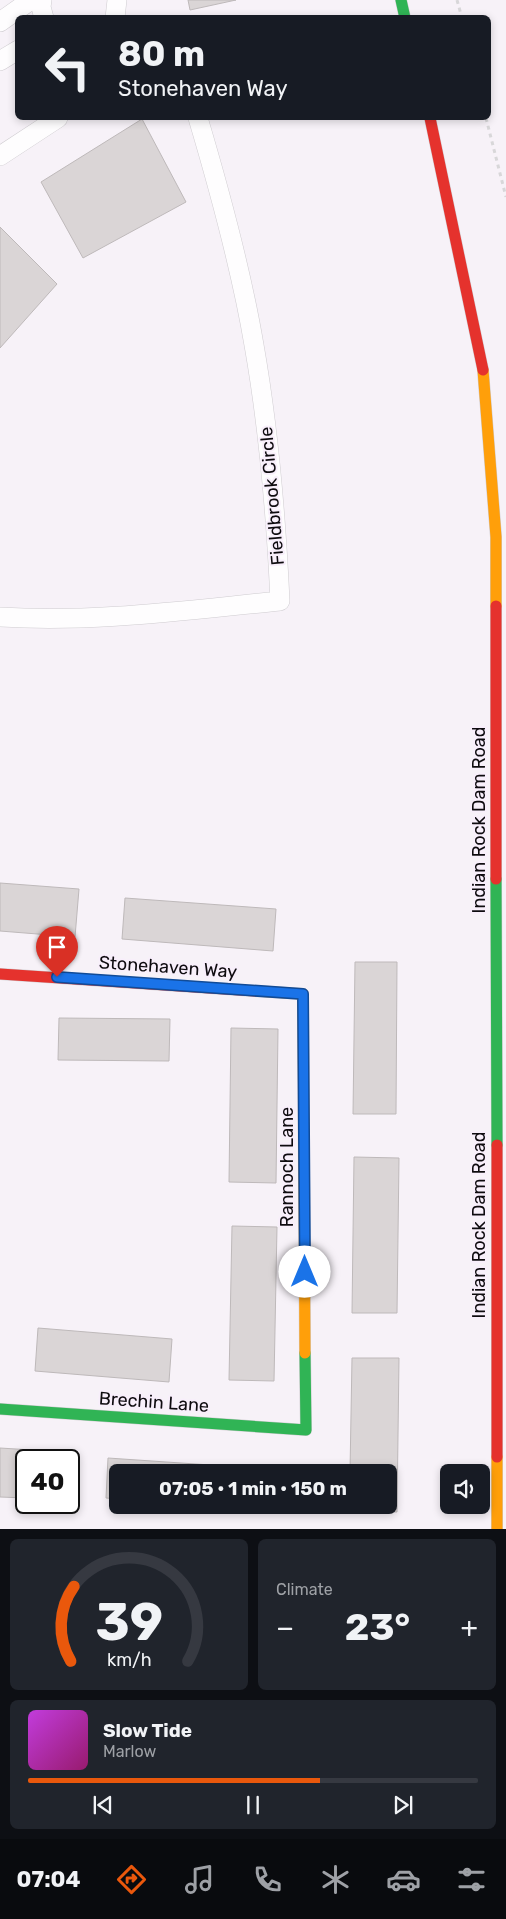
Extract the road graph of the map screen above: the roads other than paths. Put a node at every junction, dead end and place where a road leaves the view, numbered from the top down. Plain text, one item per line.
1 (31, 0) edge
2 (42, 0) edge
3 (117, 0) edge
4 (401, 0) edge
5 (43, 15) edge
6 (114, 15) edge
7 (404, 15) edge
8 (0, 22) edge
9 (15, 52) edge
10 (0, 61) edge
11 (55, 120) edge
12 (199, 120) edge
13 (430, 120) edge
14 (0, 156) edge
15 (0, 617) edge
16 (0, 974) edge
17 (303, 994) joint
18 (0, 1409) edge
19 (306, 1430) joint
20 (497, 1529) edge

1 - 8 street
2 - 5 street
3 - 6 street
4 - 7 street
9 - 10 street
11 - 14 street
12 - 15 street, Fieldbrook Circle
13 - 20 street, Indian Rock Dam Road
16 - 17 street, Stonehaven Way
17 - 19 street, Rannoch Lane
18 - 19 street, Brechin Lane

